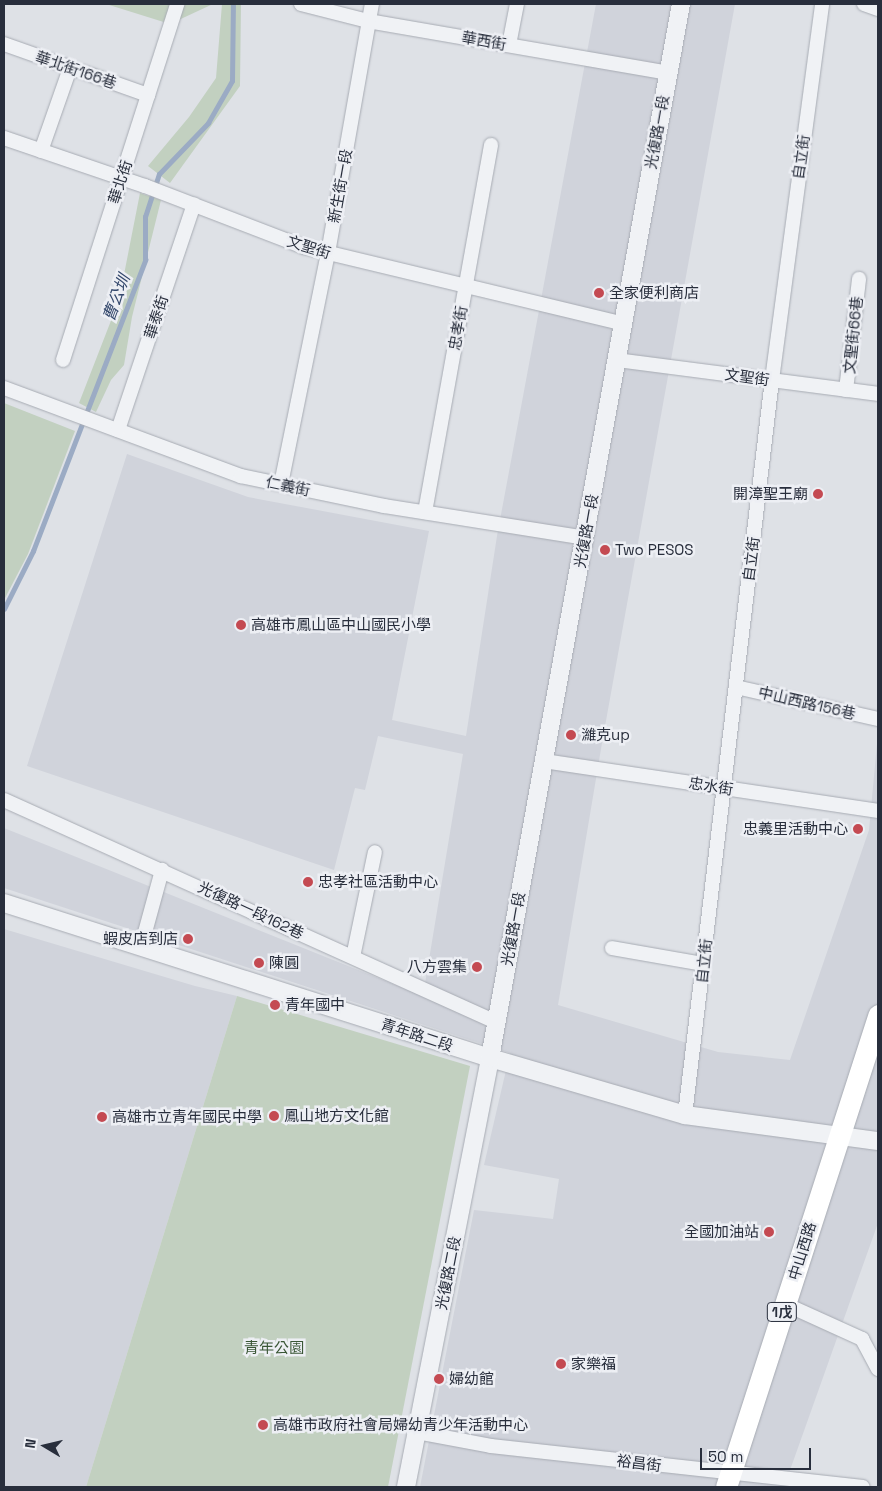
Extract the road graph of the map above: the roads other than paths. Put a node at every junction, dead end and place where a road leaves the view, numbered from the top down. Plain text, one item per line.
1 (177, 4) edge
2 (301, 4) edge
3 (372, 4) edge
4 (517, 4) edge
5 (681, 4) edge
6 (822, 4) edge
7 (864, 4) edge
8 (878, 9) edge
9 (368, 21) junction
10 (4, 44) edge
11 (509, 45) junction
12 (70, 68) junction
13 (668, 73) junction
14 (148, 95) junction
15 (4, 138) edge
16 (491, 145) dead end
17 (41, 151) junction
18 (120, 179) junction
19 (194, 204) junction
20 (328, 253) junction
21 (859, 279) dead end
22 (465, 287) junction
23 (624, 324) junction
24 (63, 360) dead end
25 (617, 360) junction
26 (772, 380) junction
27 (4, 388) edge
28 (846, 390) junction
29 (878, 394) edge
30 (118, 430) junction
31 (281, 484) junction
32 (425, 512) junction
33 (585, 538) junction
34 (736, 687) junction
35 (878, 720) edge
36 (544, 761) junction
37 (724, 788) junction
38 (4, 800) edge
39 (878, 809) edge
40 (375, 852) dead end
41 (162, 870) junction
42 (4, 903) edge
43 (141, 947) junction
44 (612, 948) dead end
45 (353, 957) junction
46 (703, 964) junction
47 (878, 1015) edge
48 (496, 1022) junction
49 (490, 1058) junction
50 (685, 1115) junction
51 (838, 1136) junction
52 (878, 1141) edge
53 (785, 1304) junction
54 (878, 1368) edge
55 (417, 1432) junction
56 (728, 1480) edge
57 (406, 1487) edge
58 (863, 1487) edge

1 - 14 street, 華北街
2 - 9 street, 華西街
3 - 9 street, 新生街一段
4 - 11 street
5 - 13 street, 光復路一段
6 - 26 street, 自立街
7 - 8 street
9 - 11 street, 華西街
9 - 20 street, 新生街一段
10 - 12 street, 華北街166巷
11 - 13 street, 華西街
12 - 14 street, 華北街166巷
12 - 17 street
13 - 23 street, 光復路一段
14 - 18 street, 華北街
15 - 17 street, 文聖街
16 - 22 street, 忠孝街
17 - 18 street, 文聖街
18 - 19 street, 文聖街
18 - 24 street, 華北街
19 - 20 street, 文聖街
19 - 30 street, 華泰街
20 - 22 street, 文聖街
20 - 31 street, 新生街一段
21 - 28 street, 文聖街66巷
22 - 23 street, 文聖街
22 - 32 street, 忠孝街
23 - 25 street, 光復路一段
25 - 26 street, 文聖街
25 - 33 street, 光復路一段
26 - 28 street, 文聖街
26 - 34 street, 自立街
27 - 30 street, 仁義街
28 - 29 street, 文聖街
30 - 31 street, 仁義街
31 - 32 street, 仁義街
32 - 33 street, 仁義街
33 - 36 street, 光復路一段
34 - 35 street, 中山西路156巷
34 - 37 street, 自立街
36 - 37 street, 忠水街
36 - 48 street, 光復路一段
37 - 39 street, 忠水街
37 - 46 street, 自立街
38 - 41 street, 光復路一段162巷
40 - 45 street
41 - 43 street
41 - 45 street, 光復路一段162巷
42 - 43 street, 青年路二段
43 - 49 street, 青年路二段
44 - 46 street
45 - 48 street, 光復路一段162巷
46 - 50 street, 自立街
47 - 51 main road, 中山西路 / 1戊
48 - 49 street, 光復路一段
49 - 50 street, 青年路二段
49 - 55 street, 光復路二段
50 - 51 street, 青年路二段
51 - 52 street, 青年路二段
51 - 53 main road, 中山西路 / 1戊
53 - 54 street
53 - 56 main road, 中山西路 / 1戊
55 - 56 street, 裕昌街
55 - 57 street, 光復路二段
56 - 58 street, 裕昌街

